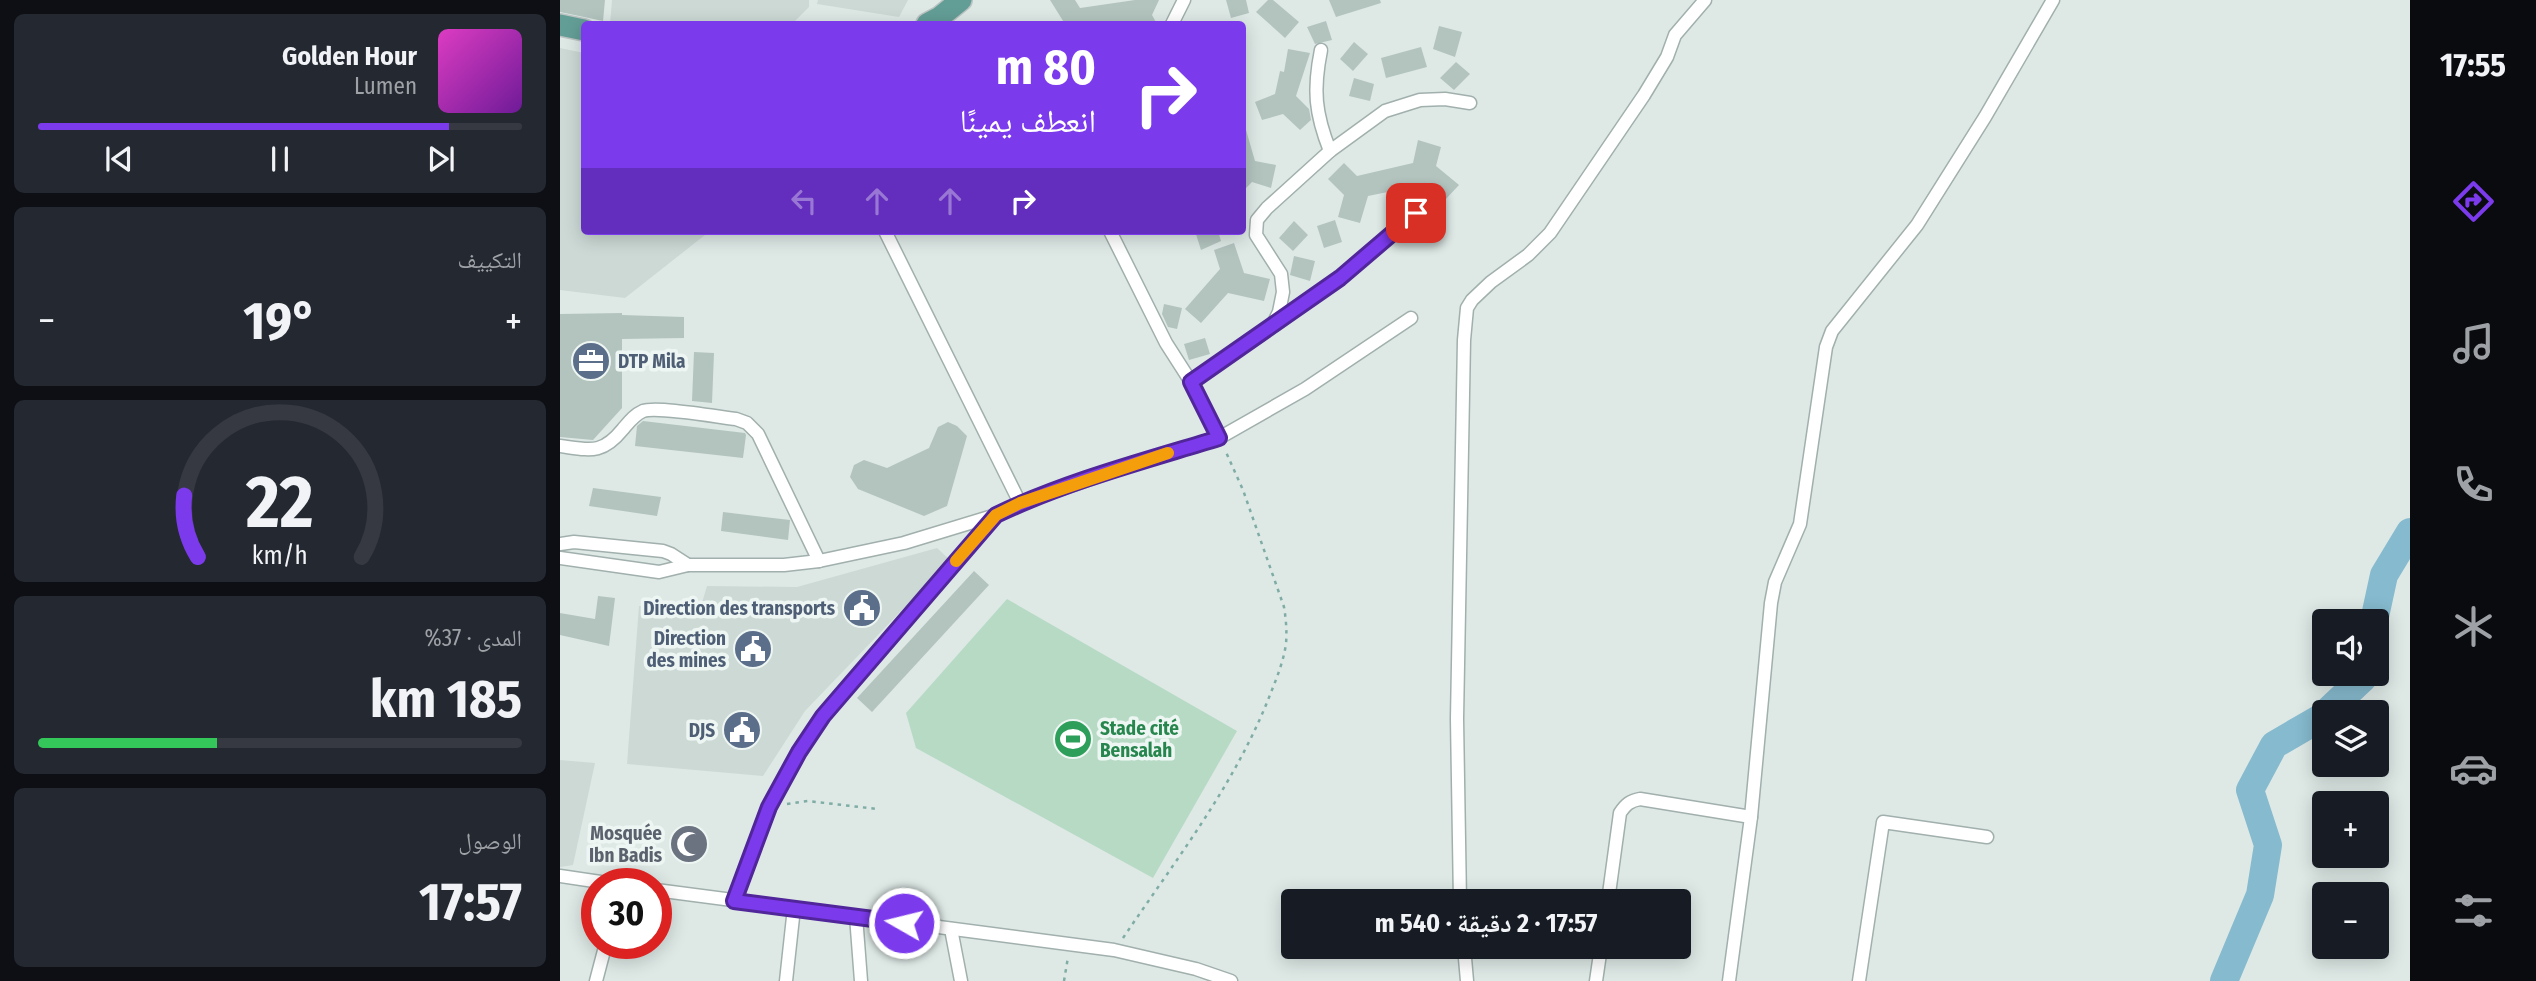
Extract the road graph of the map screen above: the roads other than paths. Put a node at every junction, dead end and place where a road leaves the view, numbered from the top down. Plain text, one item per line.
1 (961, 0) edge
2 (1184, 0) edge
3 (1705, 0) edge
4 (2053, 0) edge
5 (938, 21) edge
6 (1174, 21) edge
7 (560, 25) edge
8 (581, 29) edge
9 (1321, 50) dead end
10 (1470, 103) dead end
11 (1330, 151) junction
12 (1416, 213) dead end
13 (887, 235) edge
14 (1112, 235) edge
15 (1411, 318) dead end
16 (1271, 328) junction
17 (1191, 382) junction
18 (1219, 438) junction
19 (560, 446) edge
20 (1020, 503) junction
21 (996, 515) junction
22 (560, 544) edge
23 (560, 558) edge
24 (819, 561) junction
25 (688, 565) junction
26 (1751, 817) junction
27 (1987, 837) dead end
28 (560, 876) edge
29 (581, 879) edge
30 (1460, 889) edge
31 (1610, 889) edge
32 (672, 892) edge
33 (734, 901) junction
34 (794, 908) junction
35 (856, 916) junction
36 (951, 929) junction
37 (602, 959) edge
38 (1465, 959) edge
39 (1599, 959) edge
40 (1186, 967) junction
41 (1224, 980) edge
42 (596, 981) edge
43 (786, 981) edge
44 (861, 981) edge
45 (961, 981) edge
46 (1181, 981) edge
47 (1467, 981) edge
48 (1596, 981) edge
49 (1729, 981) edge
50 (1858, 981) edge

1 - 5 main road
2 - 6 street
3 - 30 street
4 - 26 street
7 - 8 main road
9 - 11 street
10 - 11 street
11 - 16 street
12 - 16 street
13 - 20 street
14 - 17 street
15 - 18 street
16 - 17 street
17 - 18 street
18 - 20 street
19 - 24 street
20 - 21 street
21 - 24 street
21 - 33 street
22 - 25 street
23 - 25 street
24 - 25 street
26 - 31 street
26 - 49 street
27 - 50 street
28 - 29 street
32 - 33 street
33 - 34 street
34 - 35 street
34 - 43 street
35 - 36 street
35 - 44 street
36 - 40 street
36 - 45 street
37 - 42 street
38 - 47 street
39 - 48 street
40 - 41 street
40 - 46 street

